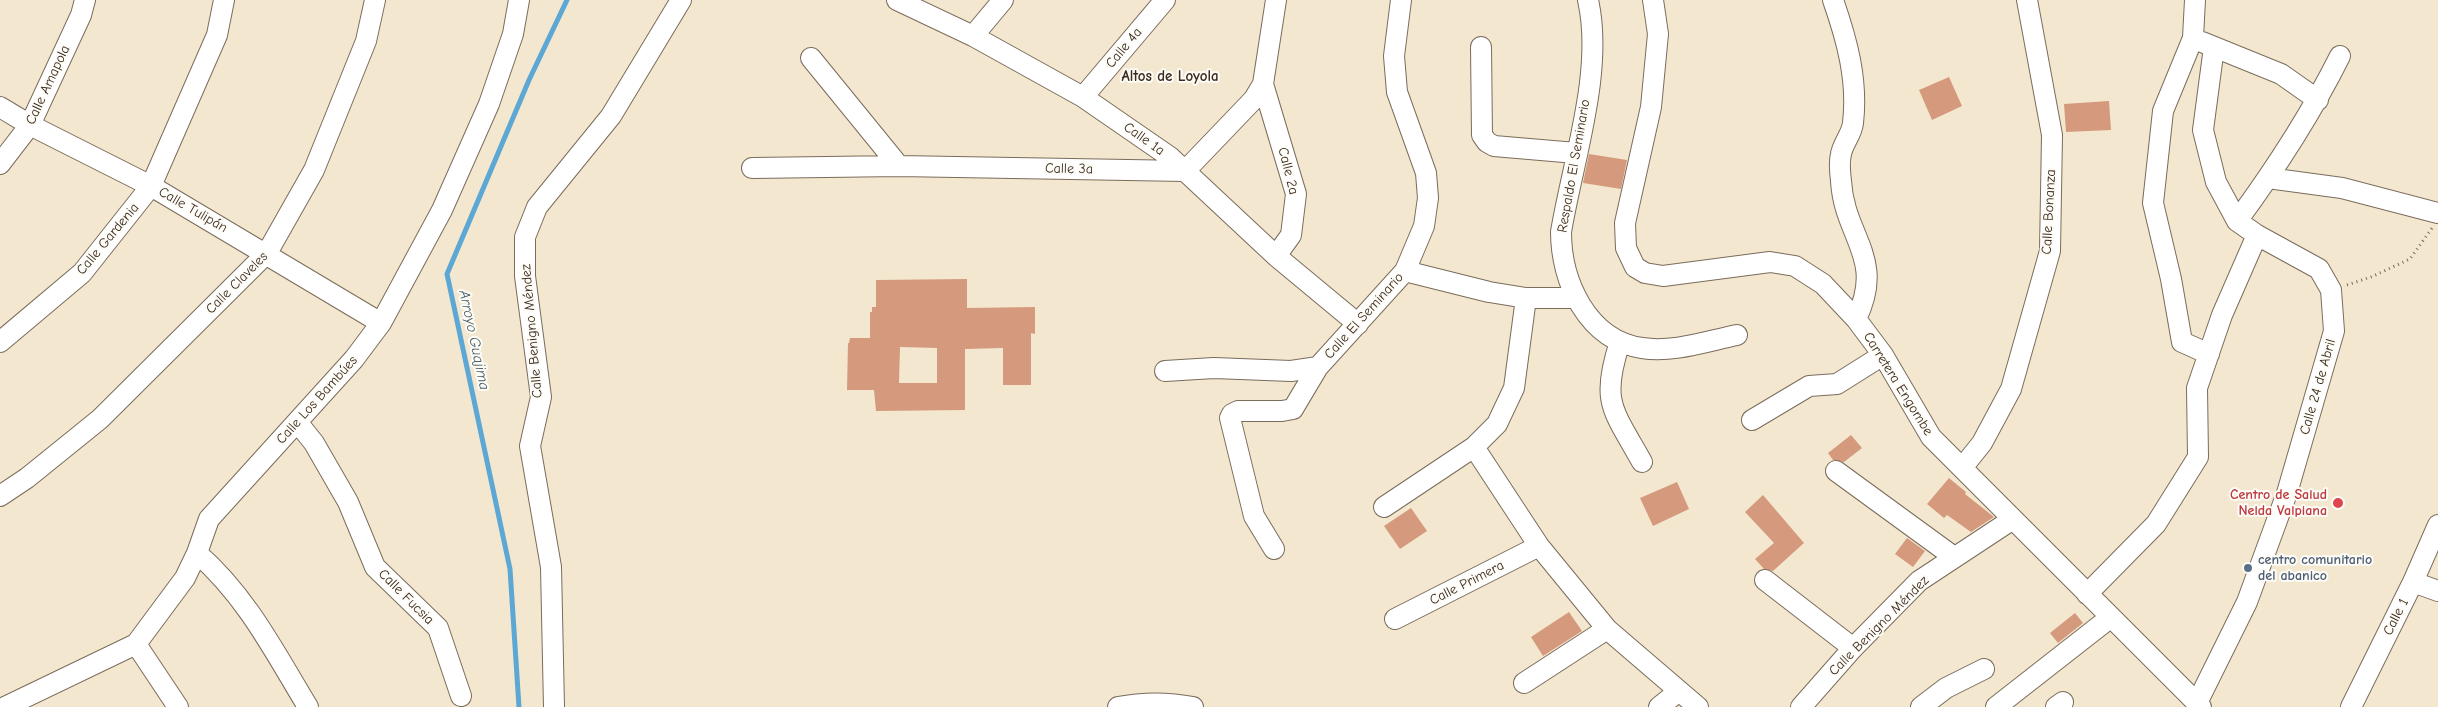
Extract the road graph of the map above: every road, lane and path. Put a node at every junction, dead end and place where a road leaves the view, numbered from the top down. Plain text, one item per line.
1 (85, 0) edge
2 (224, 0) edge
3 (376, 0) edge
4 (519, 0) edge
5 (681, 0) edge
6 (897, 0) edge
7 (1003, 0) edge
8 (1165, 0) edge
9 (1276, 0) edge
10 (1401, 0) edge
11 (1588, 0) edge
12 (1653, 0) edge
13 (1833, 0) edge
14 (2027, 0) edge
15 (2195, 0) edge
16 (973, 36) junction
17 (2193, 38) junction
18 (1480, 47) dead end
19 (2214, 47) junction
20 (2340, 56) dead end
21 (810, 58) dead end
22 (1262, 84) junction
23 (1083, 97) junction
24 (2318, 100) junction
25 (0, 107) edge
26 (30, 125) junction
27 (1576, 153) junction
28 (0, 164) edge
29 (900, 166) junction
30 (752, 168) dead end
31 (1185, 171) junction
32 (2268, 178) junction
33 (151, 186) junction
34 (2436, 218) edge
35 (2238, 221) junction
36 (2257, 235) junction
37 (268, 253) junction
38 (1276, 256) junction
39 (1405, 271) junction
40 (2331, 290) junction
41 (1526, 298) junction
42 (1575, 298) junction
43 (1856, 319) junction
44 (382, 323) junction
45 (1358, 324) junction
46 (1737, 335) dead end
47 (0, 342) edge
48 (1620, 342) junction
49 (2209, 354) junction
50 (1883, 355) junction
51 (1318, 367) junction
52 (1166, 370) dead end
53 (1752, 420) dead end
54 (298, 423) junction
55 (1474, 447) junction
56 (1642, 462) dead end
57 (1962, 468) junction
58 (1836, 471) dead end
59 (0, 496) edge
60 (1384, 507) dead end
61 (2013, 519) junction
62 (2438, 526) edge
63 (1539, 546) junction
64 (1274, 549) dead end
65 (197, 554) junction
66 (1954, 558) junction
67 (1765, 580) dead end
68 (2413, 582) junction
69 (2438, 591) edge
70 (2087, 594) junction
71 (2111, 617) junction
72 (1395, 619) dead end
73 (1607, 630) junction
74 (136, 644) junction
75 (1853, 648) junction
76 (1984, 669) dead end
77 (1524, 683) dead end
78 (1679, 691) junction
79 (461, 696) dead end
80 (38, 701) edge
81 (1931, 704) edge
82 (2199, 705) edge
83 (2354, 706) edge
84 (5, 707) edge
85 (178, 707) edge
86 (308, 707) edge
87 (554, 707) edge
88 (1118, 707) edge
89 (1193, 707) edge
90 (1659, 707) edge
91 (1698, 707) edge
92 (1801, 707) edge
93 (1996, 707) edge

1 - 26 street, Calle Amapola
2 - 33 street, Calle Gardenia
3 - 37 street, Calle Claveles
4 - 44 street, Calle Los Bambúes
5 - 87 street, Calle Benigno Méndez
6 - 16 street, Calle 1a
7 - 16 street
8 - 23 street, Calle 4a
9 - 22 street
10 - 39 street, Calle El Seminario
11 - 27 street, Respaldo El Seminario
12 - 43 street, Carretera Engombe
13 - 43 street
14 - 57 street, Calle Bonanza
15 - 17 street
16 - 23 street, Calle 1a
17 - 19 street
17 - 49 street
18 - 27 street
19 - 24 street
19 - 35 street, Calle 24 de Abril
20 - 24 street
21 - 29 street
22 - 31 street
22 - 38 street, Calle 2a
23 - 31 street, Calle 1a
24 - 32 street
25 - 26 street, Calle Tulipán
26 - 28 street, Calle Amapola
26 - 33 street, Calle Tulipán
27 - 42 street, Respaldo El Seminario
29 - 30 street, Calle 3a
29 - 31 street, Calle 3a
31 - 38 street, Calle 1a
32 - 34 street
32 - 35 street
33 - 37 street, Calle Tulipán
33 - 47 street, Calle Gardenia
34 - 40 path
35 - 36 street, Calle 24 de Abril
36 - 40 street, Calle 24 de Abril
36 - 49 street
37 - 44 street, Calle Tulipán
37 - 59 street, Calle Claveles
38 - 45 street, Calle 1a
39 - 41 street
39 - 45 street, Calle El Seminario
40 - 82 street, Calle 24 de Abril
41 - 42 street
41 - 55 street
42 - 48 street, Respaldo El Seminario
43 - 50 street, Carretera Engombe
44 - 54 street, Calle Los Bambúes
45 - 51 street, Calle El Seminario
46 - 48 street, Respaldo El Seminario
48 - 56 street
49 - 70 street
50 - 53 street
50 - 57 street, Carretera Engombe
51 - 52 street, Calle El Seminario
51 - 64 street
54 - 65 street, Calle Los Bambúes
54 - 79 street, Calle Fucsia
55 - 60 street
55 - 63 street
57 - 61 street, Carretera Engombe
58 - 66 street
61 - 66 street, Calle Benigno Méndez
61 - 70 street, Carretera Engombe
62 - 68 street, Calle 1
63 - 72 street, Calle Primera
63 - 73 street
65 - 74 street, Calle Los Bambúes
65 - 86 street
66 - 75 street, Calle Benigno Méndez
67 - 75 street
68 - 69 street
68 - 83 street, Calle 1
70 - 71 street, Carretera Engombe
71 - 82 street, Carretera Engombe
71 - 93 street
73 - 77 street
73 - 78 street
74 - 80 street, Calle Los Bambúes
74 - 85 street
75 - 92 street, Calle Benigno Méndez
76 - 81 street
78 - 90 street
78 - 91 street
80 - 84 street, Calle Los Bambúes
88 - 89 street

